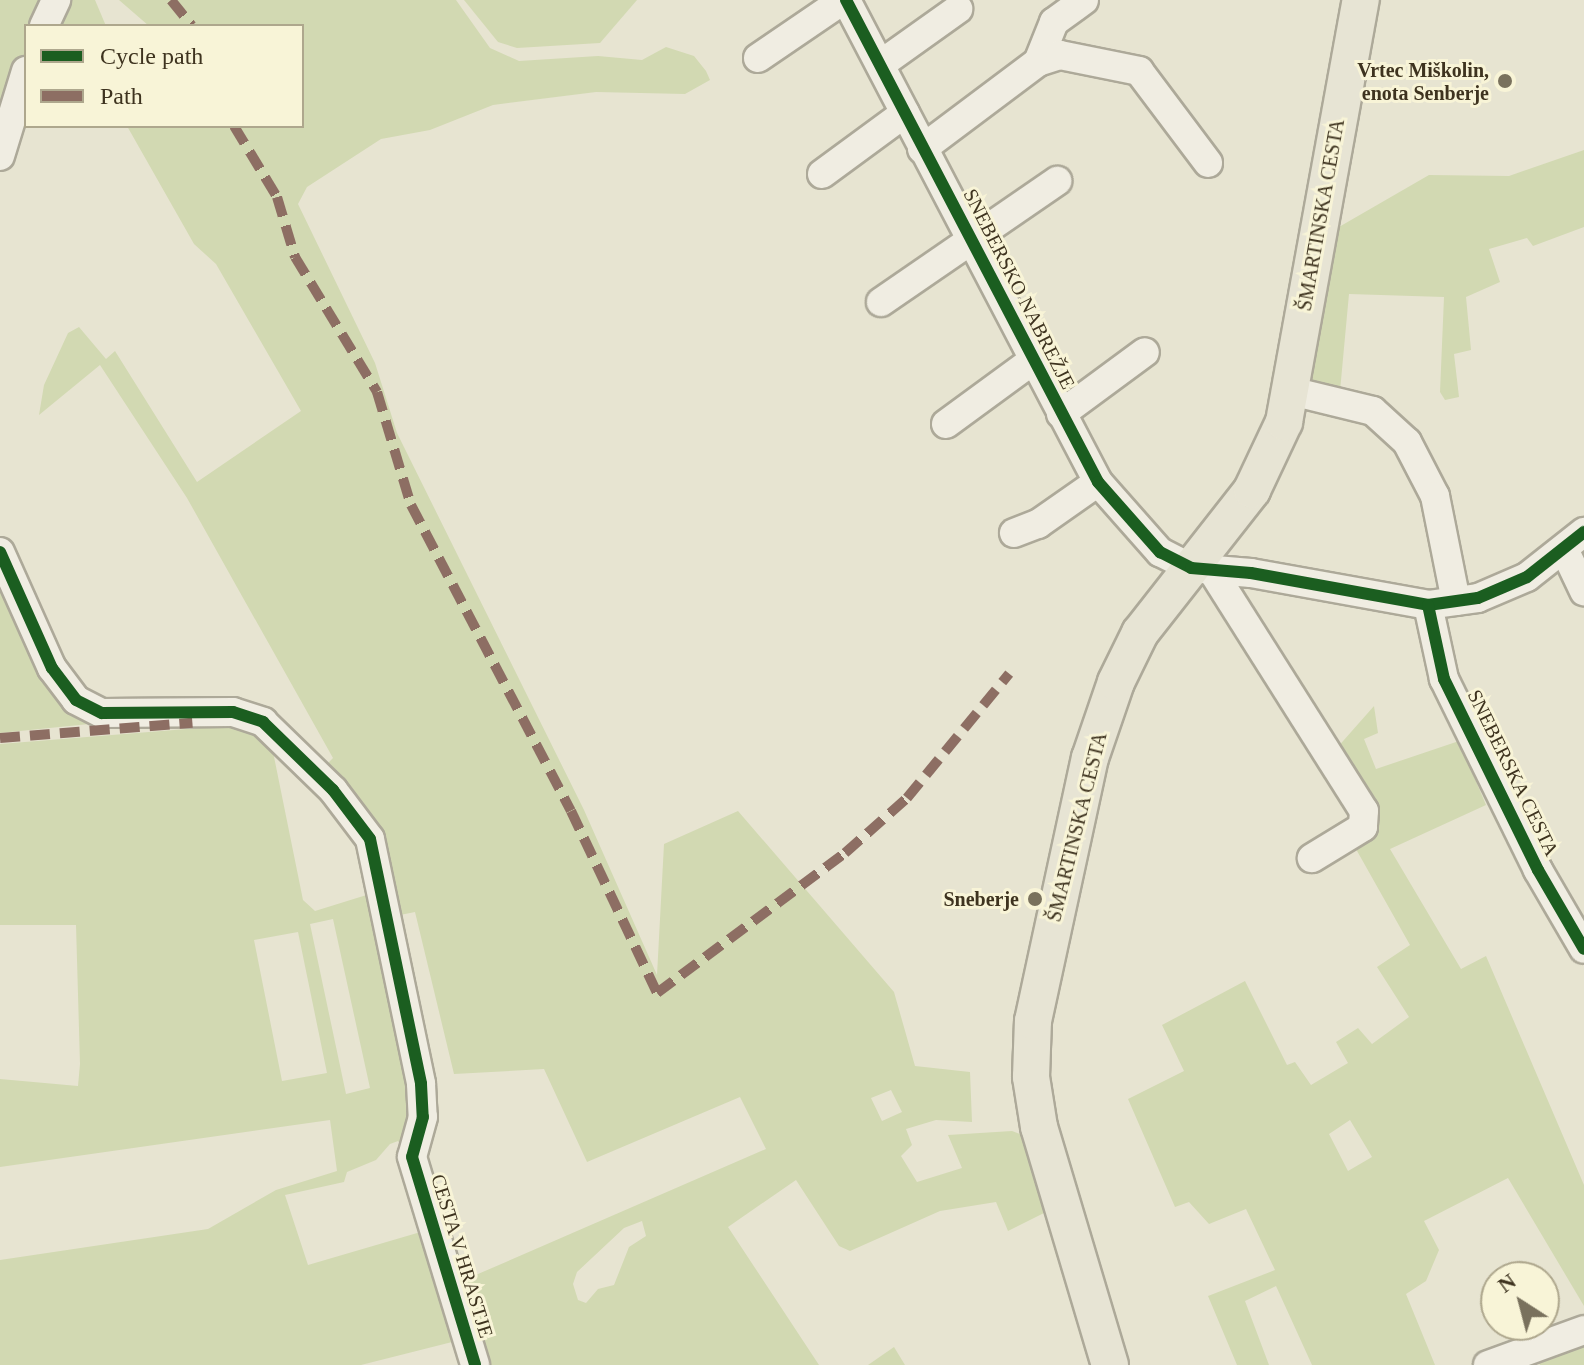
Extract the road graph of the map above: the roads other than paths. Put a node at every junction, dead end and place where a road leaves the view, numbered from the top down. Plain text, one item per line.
1 (56, 0) edge
2 (845, 0) edge
3 (1084, 0) edge
4 (1361, 0) edge
5 (958, 9) dead end
6 (45, 24) edge
7 (758, 58) dead end
8 (1038, 62) junction
9 (881, 64) junction
10 (24, 78) edge
11 (905, 113) junction
12 (922, 149) junction
13 (0, 156) edge
14 (1208, 163) dead end
15 (822, 174) dead end
16 (1057, 181) dead end
17 (972, 239) junction
18 (881, 302) dead end
19 (1145, 352) dead end
20 (1032, 361) junction
21 (1291, 391) junction
22 (1061, 414) junction
23 (946, 424) dead end
24 (1098, 482) junction
25 (1014, 533) dead end
26 (1574, 541) edge
27 (0, 552) edge
28 (1201, 569) junction
29 (1584, 591) edge
30 (1442, 603) junction
31 (1312, 858) dead end
32 (1584, 949) edge
33 (1584, 1330) edge
34 (475, 1365) edge
35 (1110, 1365) edge
36 (1488, 1365) edge

1 - 6 street
2 - 7 street, SNEBERSKO NABREŽJE
2 - 9 street, SNEBERSKO NABREŽJE
3 - 8 street
4 - 21 main road, ŠMARTINSKA CESTA
5 - 9 street
8 - 12 street
8 - 14 street
9 - 11 street, SNEBERSKO NABREŽJE
10 - 13 street
11 - 12 street, SNEBERSKO NABREŽJE
11 - 15 street
12 - 17 street, SNEBERSKO NABREŽJE
16 - 17 street
17 - 18 street
17 - 20 street, SNEBERSKO NABREŽJE
19 - 22 street
20 - 22 street, SNEBERSKO NABREŽJE
20 - 23 street
21 - 28 main road, ŠMARTINSKA CESTA
21 - 30 street, SNEBERSKA CESTA
22 - 24 street, SNEBERSKO NABREŽJE
24 - 25 street
24 - 28 street, SNEBERSKO NABREŽJE
26 - 29 street
26 - 30 street
27 - 34 street, CESTA V HRASTJE
28 - 30 street
28 - 31 street
28 - 35 main road, ŠMARTINSKA CESTA
30 - 32 street, SNEBERSKA CESTA
33 - 36 street

